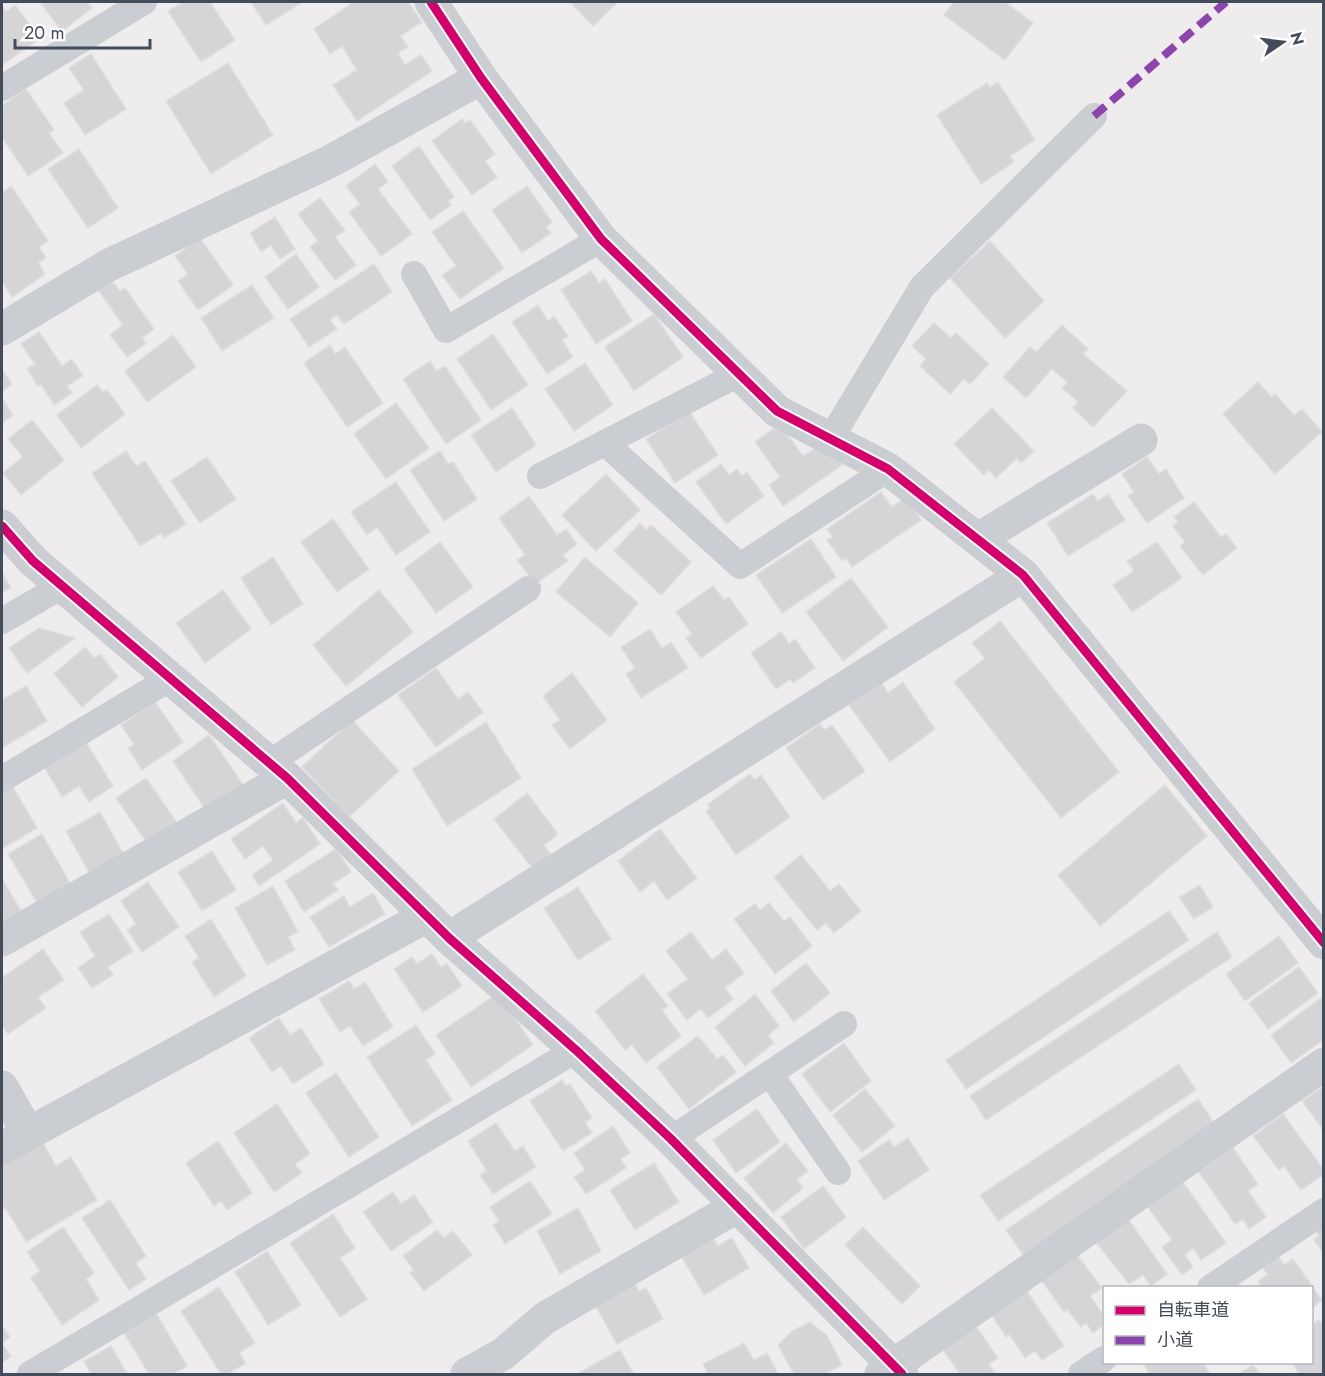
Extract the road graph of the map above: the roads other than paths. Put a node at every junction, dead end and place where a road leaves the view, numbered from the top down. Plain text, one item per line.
1 (144, 2) edge
2 (431, 2) edge
3 (481, 78) junction
4 (2, 88) edge
5 (1094, 116) dead end
6 (602, 239) junction
7 (414, 274) dead end
8 (2, 329) edge
9 (740, 374) junction
10 (831, 438) junction
11 (1141, 440) dead end
12 (605, 443) junction
13 (888, 469) junction
14 (540, 476) dead end
15 (2, 525) edge
16 (978, 539) junction
17 (1023, 575) junction
18 (63, 586) junction
19 (528, 589) dead end
20 (2, 621) edge
21 (171, 678) junction
22 (278, 771) junction
23 (2, 779) edge
24 (438, 927) junction
25 (2, 940) edge
26 (1323, 943) edge
27 (844, 1024) dead end
28 (576, 1050) junction
29 (1323, 1064) edge
30 (770, 1074) junction
31 (2, 1087) edge
32 (671, 1139) junction
33 (15, 1140) edge
34 (838, 1172) dead end
35 (738, 1206) junction
36 (1323, 1211) edge
37 (1211, 1286) edge
38 (1103, 1360) edge
39 (892, 1372) edge
40 (30, 1374) edge
41 (467, 1374) edge
42 (1082, 1374) edge

1 - 4 lane
2 - 3 street
3 - 6 street
3 - 8 street
5 - 10 lane
6 - 7 lane
6 - 9 street
9 - 10 street
9 - 12 lane
10 - 13 street
11 - 16 street
12 - 13 lane
12 - 14 lane
13 - 16 street
15 - 18 street
16 - 17 street
17 - 24 street
17 - 26 street
18 - 20 lane
18 - 21 street
19 - 22 lane
21 - 22 street
21 - 23 lane
22 - 24 street
22 - 25 street
24 - 28 street
24 - 33 street
27 - 30 lane
28 - 32 street
28 - 40 lane
29 - 39 street
30 - 32 lane
30 - 34 lane
31 - 33 street
32 - 35 street
35 - 39 street
35 - 41 street
36 - 37 lane
38 - 42 lane

